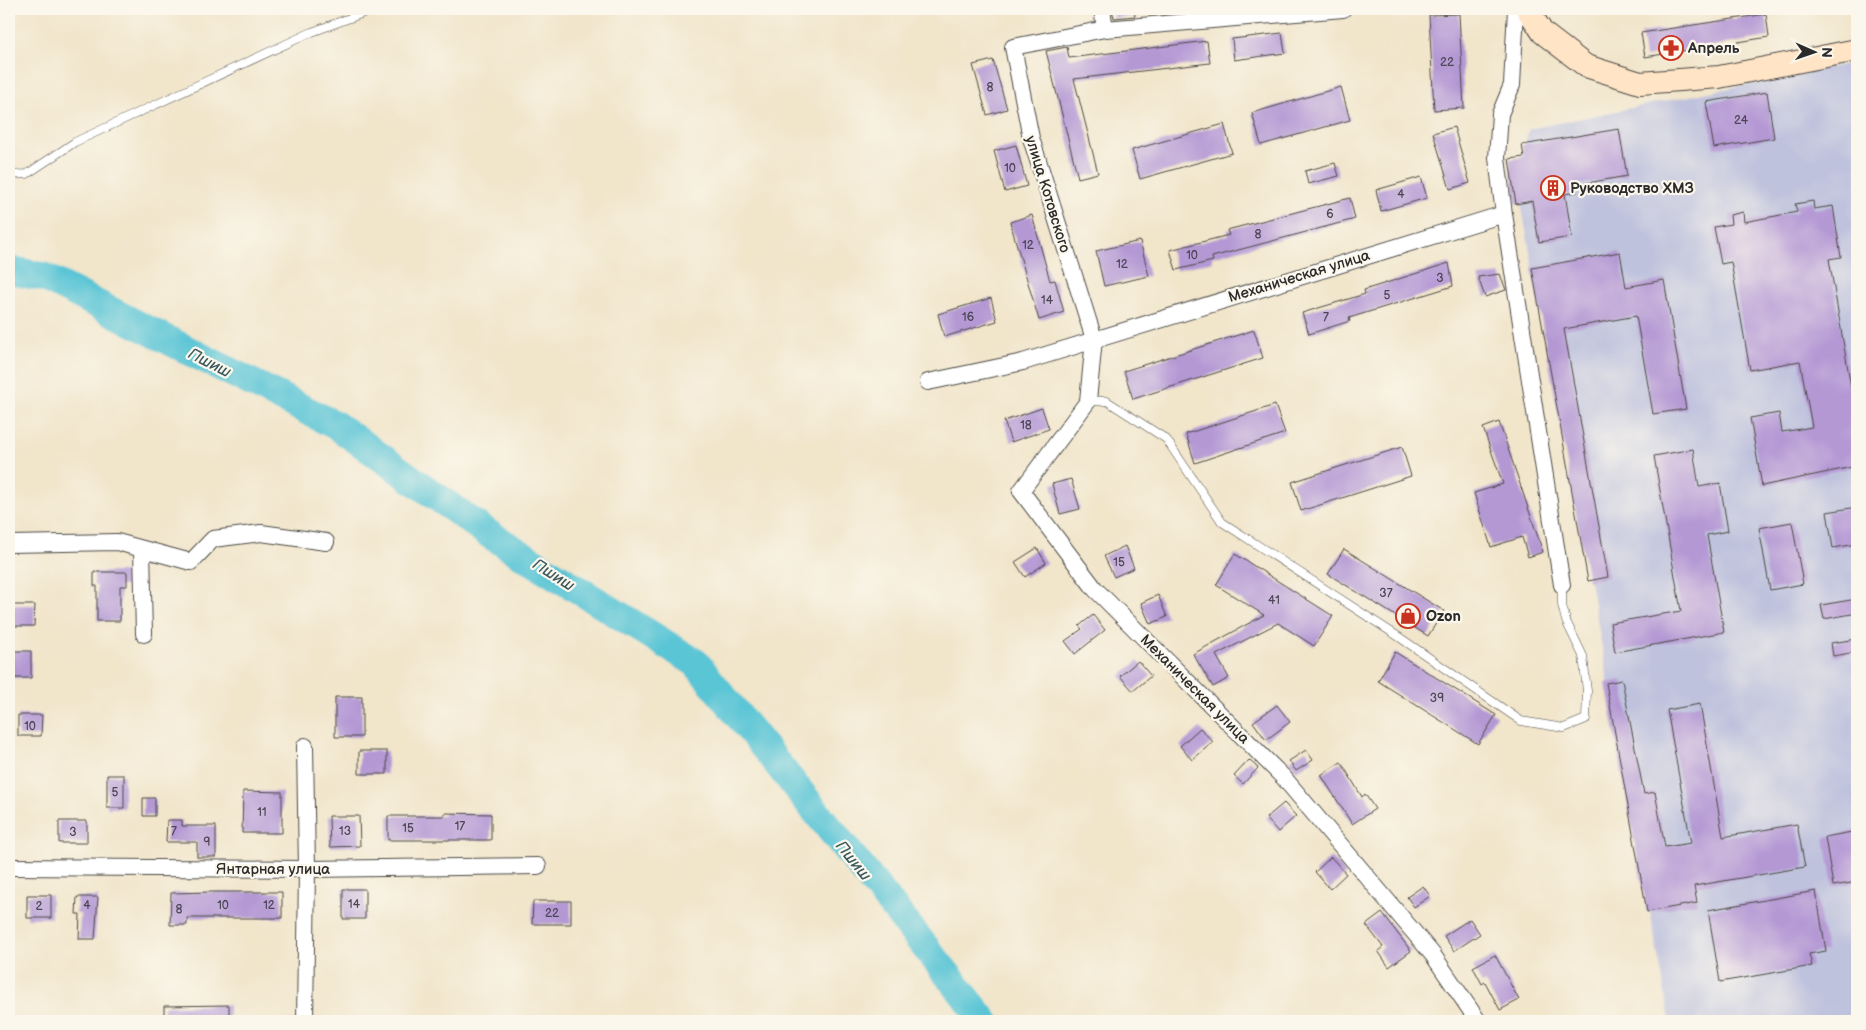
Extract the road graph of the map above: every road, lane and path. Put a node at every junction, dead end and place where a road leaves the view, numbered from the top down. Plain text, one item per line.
1 (374, 9) edge
2 (1102, 9) edge
3 (1343, 9) edge
4 (1516, 9) edge
5 (1527, 9) edge
6 (1105, 29) junction
7 (1857, 50) edge
8 (9, 175) edge
9 (1504, 214) junction
10 (1094, 339) junction
11 (928, 382) dead end
12 (1088, 401) junction
13 (326, 542) dead end
14 (9, 544) edge
15 (142, 549) junction
16 (1562, 585) joint
17 (144, 634) dead end
18 (305, 746) dead end
19 (538, 866) dead end
20 (9, 867) edge
21 (307, 870) junction
22 (304, 1021) edge
23 (1478, 1021) edge

1 - 8 lane
2 - 6 street
3 - 6 street
4 - 9 street
5 - 7 main road
6 - 10 street, улица Котовского
9 - 10 street, Механическая улица
9 - 16 street
10 - 11 street, Механическая улица
10 - 12 street
12 - 16 lane
12 - 23 street, Механическая улица
13 - 15 street
14 - 15 street
15 - 17 street
18 - 21 street
19 - 21 street, Янтарная улица
20 - 21 street, Янтарная улица
21 - 22 street

